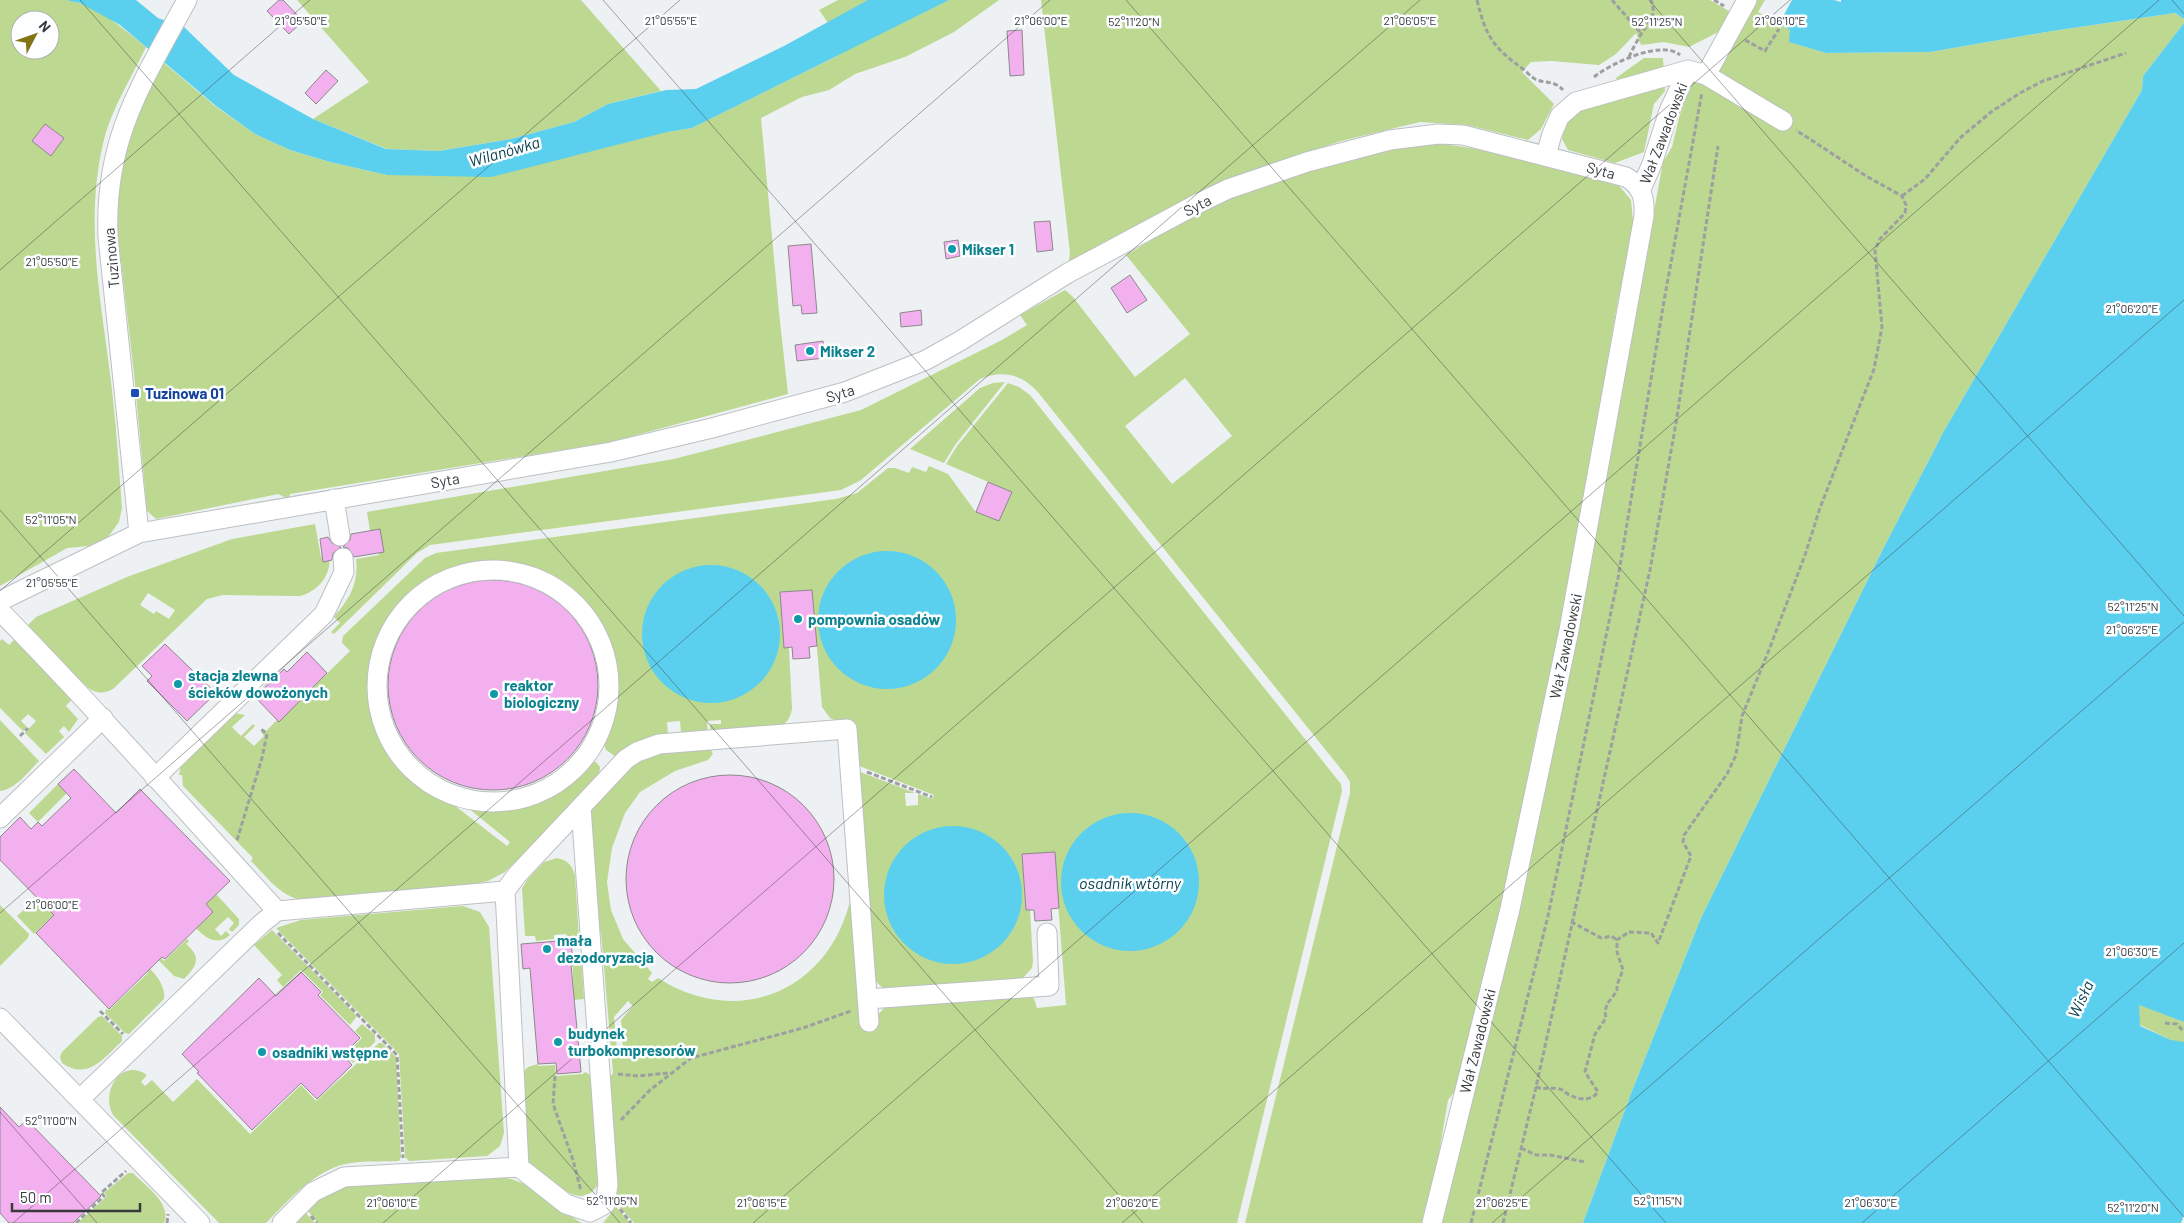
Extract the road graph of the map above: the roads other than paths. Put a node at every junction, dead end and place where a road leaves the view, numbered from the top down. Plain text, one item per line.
1 (187, 0) edge
2 (1738, 15) edge
3 (1697, 72) junction
4 (1783, 121) road end
5 (1546, 156) junction
6 (1641, 189) junction
7 (334, 499) junction
8 (139, 533) junction
9 (340, 536) dead end
10 (343, 558) dead end
11 (0, 601) edge
12 (0, 611) edge
13 (103, 718) junction
14 (593, 746) junction
15 (615, 769) junction
16 (155, 778) junction
17 (581, 807) junction
18 (0, 818) edge
19 (505, 891) junction
20 (274, 919) junction
21 (1047, 933) dead end
22 (861, 1005) junction
23 (0, 1018) edge
24 (869, 1022) dead end
25 (80, 1099) junction
26 (519, 1167) junction
27 (200, 1223) edge
28 (282, 1223) edge
29 (1432, 1223) edge

1 - 8 street, Tuzinowa
2 - 3 street, Wał Zawadowski
3 - 4 street
3 - 5 street
3 - 6 street, Wał Zawadowski
5 - 6 street, Syta
5 - 7 street, Syta
6 - 29 street, Wał Zawadowski
7 - 8 street, Syta
7 - 9 street
8 - 11 street, Syta
10 - 16 street
12 - 13 street
13 - 16 street
13 - 18 street
14 - 14 street
14 - 15 street
15 - 17 street
15 - 22 street
16 - 20 street
17 - 19 street
17 - 26 street
19 - 20 street
19 - 26 street
20 - 25 street
21 - 22 street
22 - 24 street
23 - 25 street
25 - 27 street
26 - 28 street

